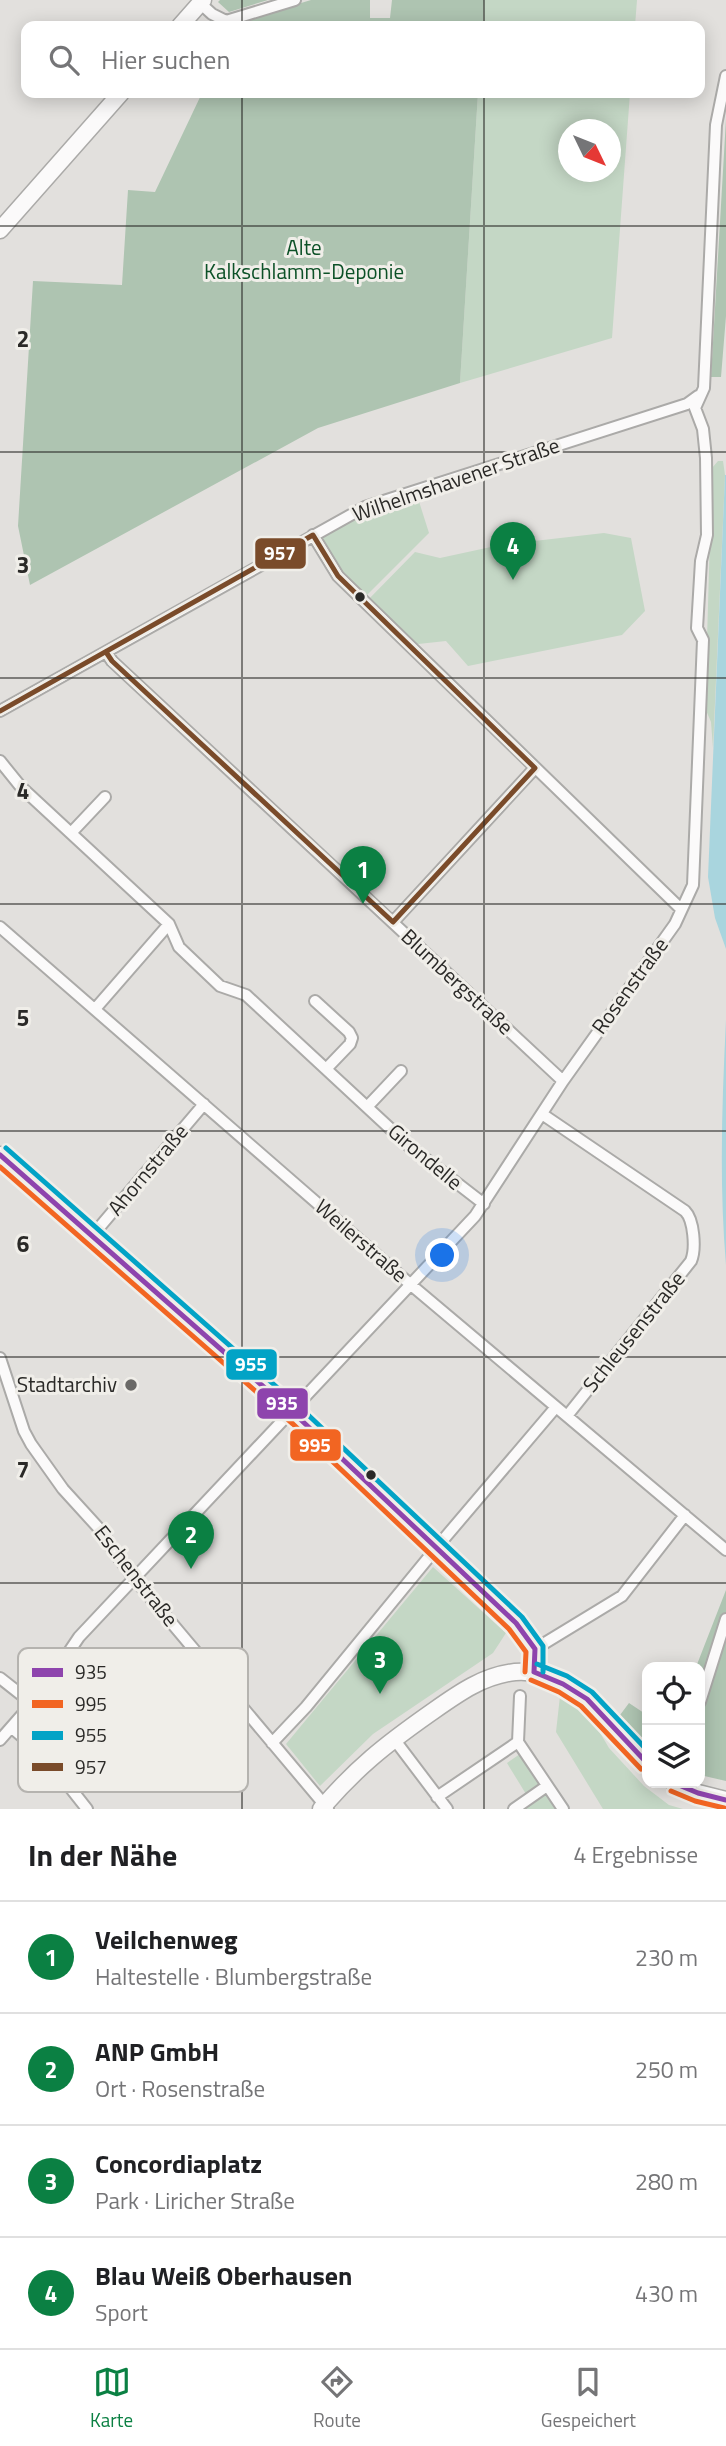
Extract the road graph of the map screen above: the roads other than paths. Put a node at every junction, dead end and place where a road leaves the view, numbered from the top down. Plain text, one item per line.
1 (295, 0) edge
2 (202, 2) edge
3 (185, 21) edge
4 (726, 76) edge
5 (117, 98) edge
6 (0, 230) edge
7 (701, 393) junction
8 (313, 535) junction
9 (106, 652) junction
10 (0, 711) edge
11 (0, 761) edge
12 (535, 768) junction
13 (105, 797) dead end
14 (71, 833) junction
15 (681, 909) junction
16 (393, 922) junction
17 (169, 924) junction
18 (0, 927) edge
19 (315, 1001) dead end
20 (95, 1009) junction
21 (326, 1069) junction
22 (401, 1071) dead end
23 (563, 1081) junction
24 (204, 1104) junction
25 (368, 1107) junction
26 (542, 1114) junction
27 (3, 1162) edge
28 (484, 1204) junction
29 (92, 1236) junction
30 (410, 1284) junction
31 (0, 1358) edge
32 (556, 1407) junction
33 (290, 1412) junction
34 (567, 1416) junction
35 (685, 1515) junction
36 (726, 1550) edge
37 (433, 1552) junction
38 (133, 1577) junction
39 (726, 1619) edge
40 (71, 1648) edge
41 (192, 1648) edge
42 (535, 1649) junction
43 (534, 1672) junction
44 (0, 1678) edge
45 (705, 1686) edge
46 (18, 1692) edge
47 (520, 1696) dead end
48 (248, 1714) edge
49 (18, 1721) edge
50 (12, 1728) junction
51 (18, 1733) edge
52 (394, 1739) junction
53 (0, 1740) edge
54 (518, 1742) junction
55 (272, 1743) junction
56 (642, 1758) edge
57 (547, 1786) junction
58 (691, 1788) edge
59 (74, 1792) edge
60 (437, 1797) junction
61 (725, 1800) edge
62 (324, 1808) edge
63 (87, 1809) edge
64 (447, 1809) edge
65 (514, 1809) edge
66 (563, 1809) edge

1 - 2 street
2 - 3 street
4 - 7 street, Rosenstraße
5 - 6 street
7 - 8 street, Wilhelmshavener Straße
7 - 15 street, Rosenstraße
8 - 9 street, Wilhelmshavener Straße
8 - 12 street
9 - 10 street, Wilhelmshavener Straße
9 - 16 street, Blumbergstraße
11 - 14 street, Girondelle
12 - 15 street
12 - 16 street
13 - 14 street
14 - 17 street, Girondelle
15 - 23 street, Rosenstraße
16 - 23 street, Blumbergstraße
17 - 20 street
17 - 21 street, Girondelle
18 - 20 street, Weilerstraße
19 - 21 street
20 - 24 street, Weilerstraße
21 - 25 street, Girondelle
22 - 25 street, Girondelle
23 - 26 street, Rosenstraße
24 - 29 street, Ahornstraße
24 - 30 street, Weilerstraße
25 - 28 street, Girondelle
26 - 28 street, Rosenstraße
26 - 34 street, Schleusenstraße
27 - 29 street
28 - 30 street, Rosenstraße
29 - 33 street
30 - 32 street, Weilerstraße
30 - 33 street, Rosenstraße
31 - 38 street, Eschenstraße
32 - 34 street, Weilerstraße
32 - 37 street
33 - 37 street
33 - 38 street, Rosenstraße
34 - 35 street, Weilerstraße
35 - 36 street, Weilerstraße
35 - 42 street
37 - 42 street
37 - 55 street
38 - 40 street, Rosenstraße
38 - 41 street, Eschenstraße
39 - 45 street
42 - 43 street
43 - 52 street
43 - 56 street
44 - 46 street
47 - 54 street
48 - 55 street, Eschenstraße
49 - 50 street, Rosenstraße
50 - 51 street
50 - 53 street, Rosenstraße
52 - 60 street
52 - 62 street
54 - 57 street
54 - 60 street
55 - 62 street, Eschenstraße
57 - 65 street
57 - 66 street
58 - 61 street
59 - 63 street
60 - 64 street

